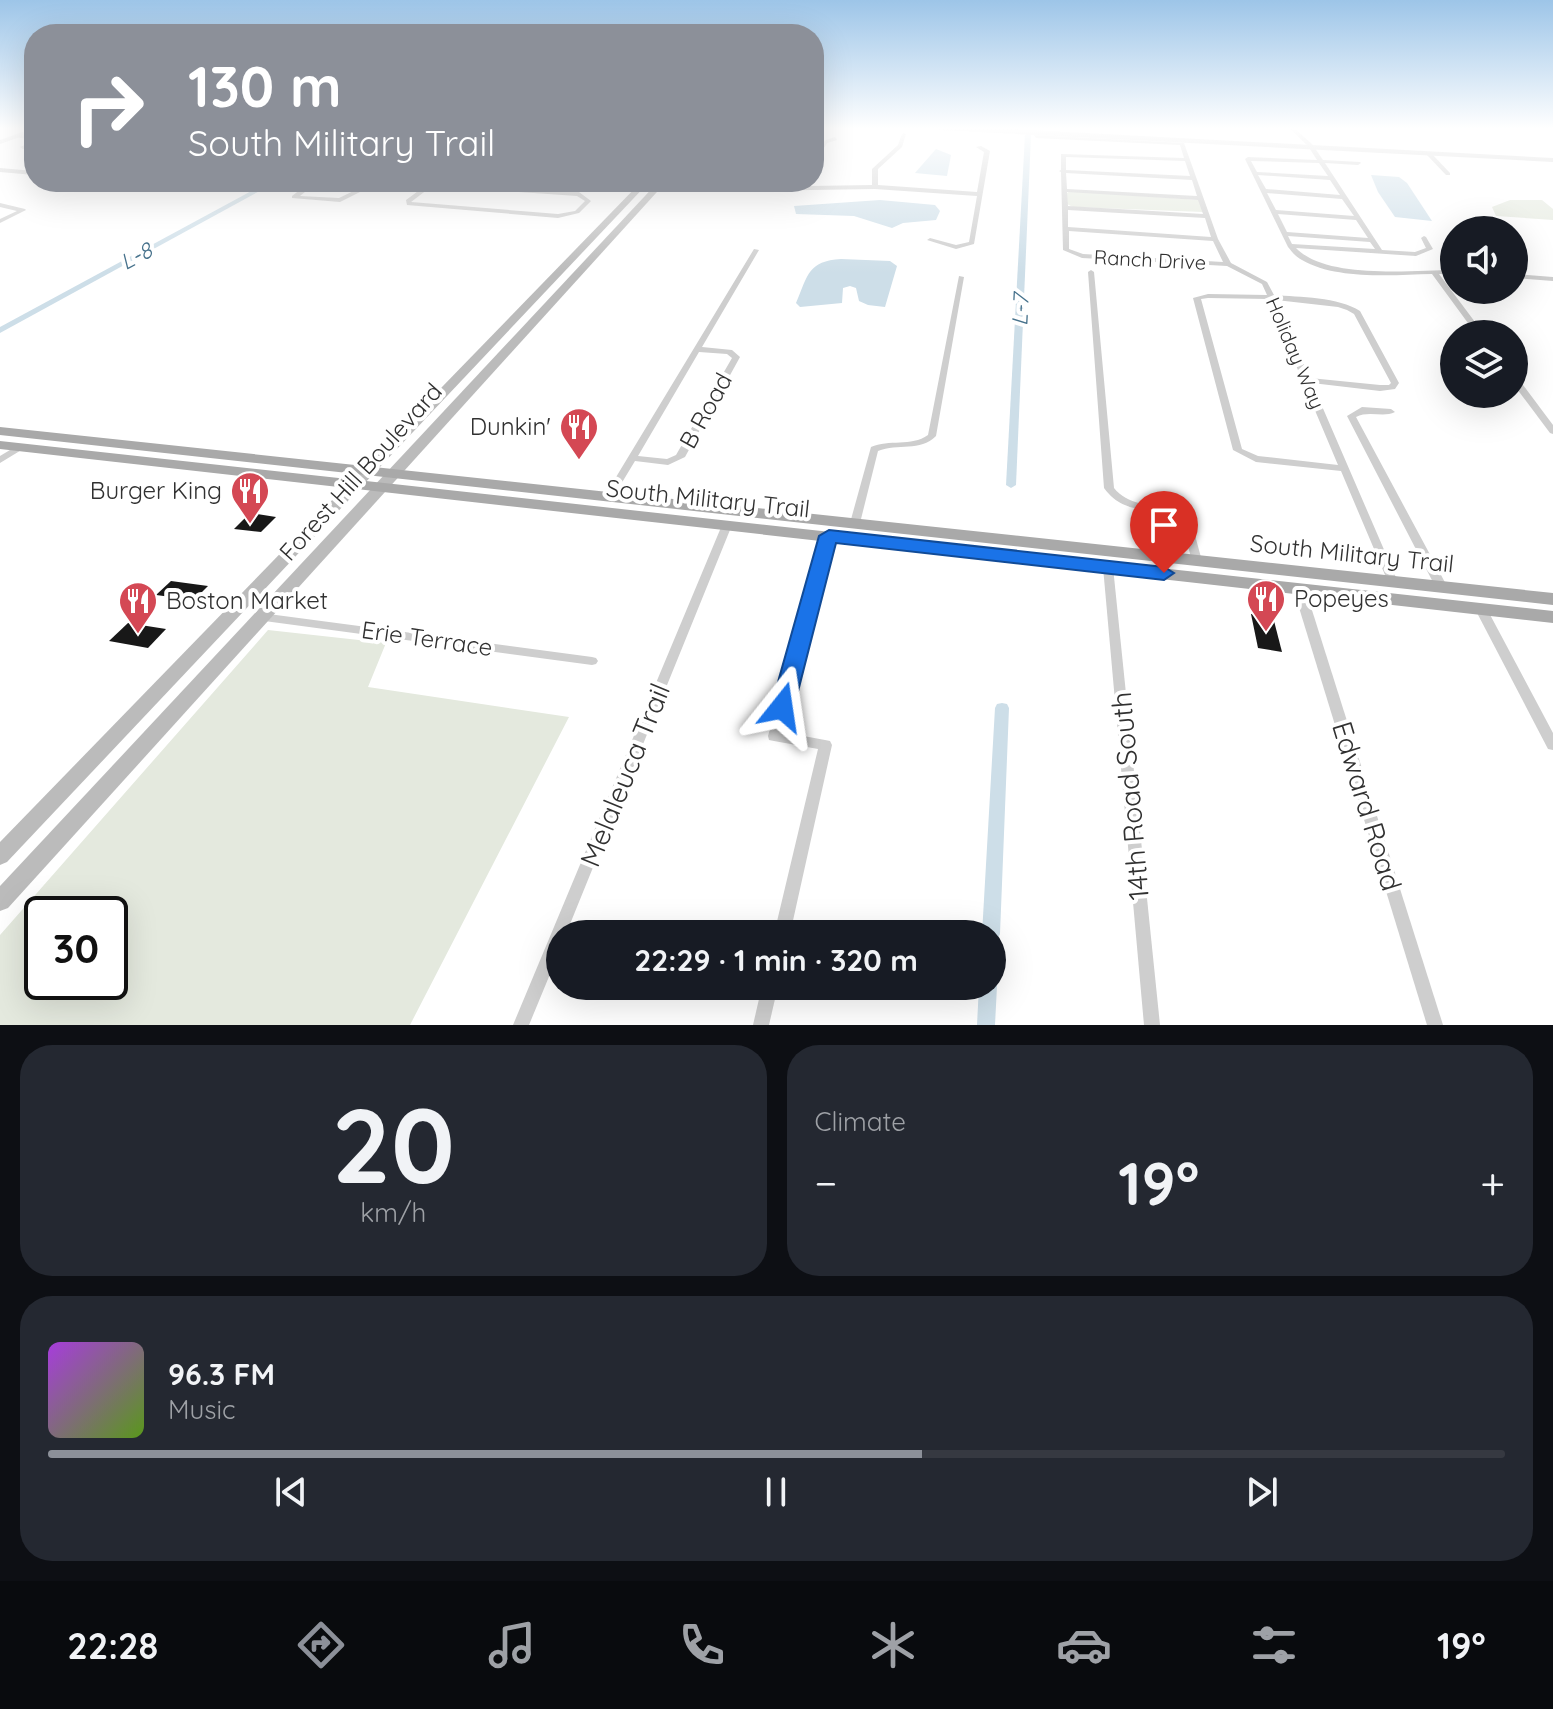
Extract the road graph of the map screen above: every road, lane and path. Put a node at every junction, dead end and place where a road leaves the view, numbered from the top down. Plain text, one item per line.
1 (875, 177) edge
2 (983, 177) edge
3 (1062, 177) edge
4 (1171, 177) edge
5 (1256, 177) edge
6 (1312, 177) edge
7 (1193, 178) joint
8 (1330, 178) joint
9 (824, 185) edge
10 (875, 187) junction
11 (1063, 190) junction
12 (1263, 191) junction
13 (301, 192) edge
14 (361, 192) edge
15 (420, 192) edge
16 (545, 192) edge
17 (642, 192) edge
18 (980, 194) junction
19 (1343, 197) junction
20 (1200, 198) junction
21 (0, 205) edge
22 (1064, 208) junction
23 (1273, 212) junction
24 (1207, 216) junction
25 (1357, 218) junction
26 (0, 221) edge
27 (1065, 229) junction
28 (1284, 234) junction
29 (1424, 238) dead end
30 (1215, 239) junction
31 (930, 240) dead end
32 (1372, 240) junction
33 (1290, 246) junction
34 (756, 250) dead end
35 (1381, 253) junction
36 (1228, 264) junction
37 (1433, 271) junction
38 (1440, 271) edge
39 (1091, 272) dead end
40 (961, 277) dead end
41 (1528, 277) edge
42 (1553, 279) edge
43 (1273, 299) junction
44 (1470, 320) edge
45 (508, 335) junction
46 (697, 349) junction
47 (1307, 380) junction
48 (1528, 398) edge
49 (1391, 412) dead end
50 (1553, 431) edge
51 (0, 434) edge
52 (0, 445) edge
53 (20, 447) junction
54 (632, 458) junction
55 (0, 460) edge
56 (1345, 469) junction
57 (368, 471) junction
58 (386, 480) junction
59 (355, 484) junction
60 (609, 497) junction
61 (855, 523) junction
62 (735, 526) junction
63 (829, 536) junction
64 (1110, 559) junction
65 (1197, 561) junction
66 (1296, 580) junction
67 (1386, 581) junction
68 (1442, 588) junction
69 (1553, 599) edge
70 (1481, 609) junction
71 (1553, 609) edge
72 (1518, 613) junction
73 (261, 617) junction
74 (1553, 617) edge
75 (592, 661) dead end
76 (1553, 745) edge
77 (0, 856) edge
78 (0, 901) edge
79 (785, 920) edge
80 (767, 1000) edge
81 (521, 1025) edge
82 (761, 1025) edge
83 (1152, 1025) edge
84 (1435, 1025) edge

1 - 10 street
2 - 18 street
3 - 11 street
4 - 7 street
5 - 12 street
6 - 8 street
7 - 20 street
8 - 19 street
9 - 10 street
10 - 18 street
11 - 20 street
11 - 22 street
12 - 19 street
12 - 23 street
13 - 14 street
15 - 16 street
17 - 45 main road, Forest Hill Boulevard
18 - 31 street
19 - 25 street
20 - 24 street
21 - 26 street
22 - 24 street
22 - 27 street
23 - 25 street
23 - 28 street
24 - 30 street
25 - 32 street
27 - 30 street
27 - 36 street, Ranch Drive
28 - 32 street
28 - 33 street
29 - 35 street
30 - 36 street
32 - 35 street
33 - 35 street
33 - 37 street
34 - 46 street
36 - 43 street, Holiday Way
37 - 38 street
37 - 44 street
39 - 65 street
40 - 61 street
41 - 42 street
43 - 47 street, Holiday Way
43 - 47 street
43 - 56 street
45 - 57 main road, Forest Hill Boulevard
45 - 58 main road, Forest Hill Boulevard
46 - 54 street
46 - 54 street, B Road
47 - 56 street, Holiday Way
48 - 50 street
49 - 68 street
51 - 57 main road, South Military Trail
52 - 53 main road, South Military Trail
53 - 55 street
53 - 59 main road, South Military Trail
54 - 60 street
56 - 67 street, Holiday Way
57 - 58 main road, South Military Trail
57 - 59 main road, Forest Hill Boulevard
58 - 59 main road, South Military Trail
58 - 60 main road, South Military Trail
58 - 62 main road, South Military Trail
58 - 73 main road, Forest Hill Boulevard
59 - 77 main road, Forest Hill Boulevard
60 - 61 main road, South Military Trail
61 - 62 main road
61 - 64 main road, South Military Trail
62 - 63 main road, South Military Trail
62 - 81 street, Melaleuca Trail
63 - 64 main road, South Military Trail
63 - 79 street
64 - 65 main road, South Military Trail
64 - 66 main road, South Military Trail
64 - 83 street, 14th Road South
65 - 66 main road, South Military Trail
66 - 67 main road, South Military Trail
66 - 70 main road, South Military Trail
66 - 84 street, Edward Road
67 - 68 main road, South Military Trail
68 - 69 main road, South Military Trail
70 - 72 main road, South Military Trail
70 - 76 street
71 - 72 main road
72 - 74 main road, South Military Trail
73 - 75 street, Erie Terrace
73 - 78 main road, Forest Hill Boulevard
80 - 82 street

